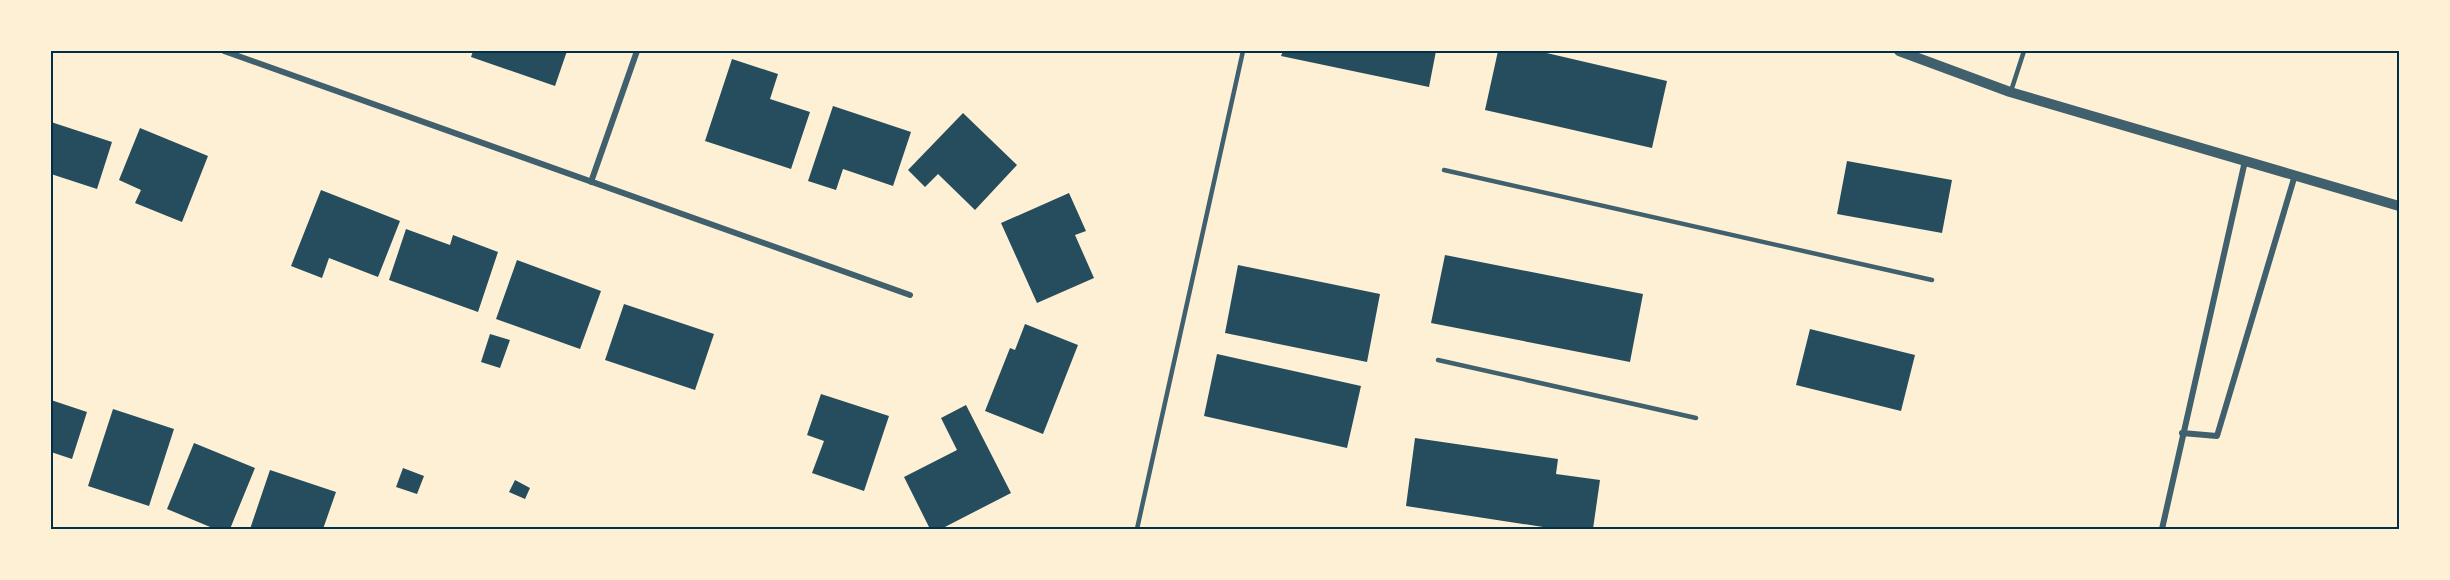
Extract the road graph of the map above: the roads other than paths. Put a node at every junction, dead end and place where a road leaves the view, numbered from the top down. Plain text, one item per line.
1 (224, 51) edge
2 (637, 51) edge
3 (1243, 51) edge
4 (1899, 51) edge
5 (2024, 51) edge
6 (2010, 92) junction
7 (2245, 160) junction
8 (1444, 170) dead end
9 (2295, 175) junction
10 (591, 182) junction
11 (2399, 205) edge
12 (1932, 280) dead end
13 (910, 295) dead end
14 (1438, 360) dead end
15 (1696, 418) dead end
16 (2182, 433) junction
17 (1137, 529) edge
18 (2162, 529) edge

1 - 10 street
2 - 10 street
3 - 17 lane
4 - 6 street
5 - 6 lane
6 - 7 street
7 - 9 street
7 - 16 street
8 - 12 lane
9 - 11 street
9 - 16 street
10 - 13 street
14 - 15 lane
16 - 18 street

